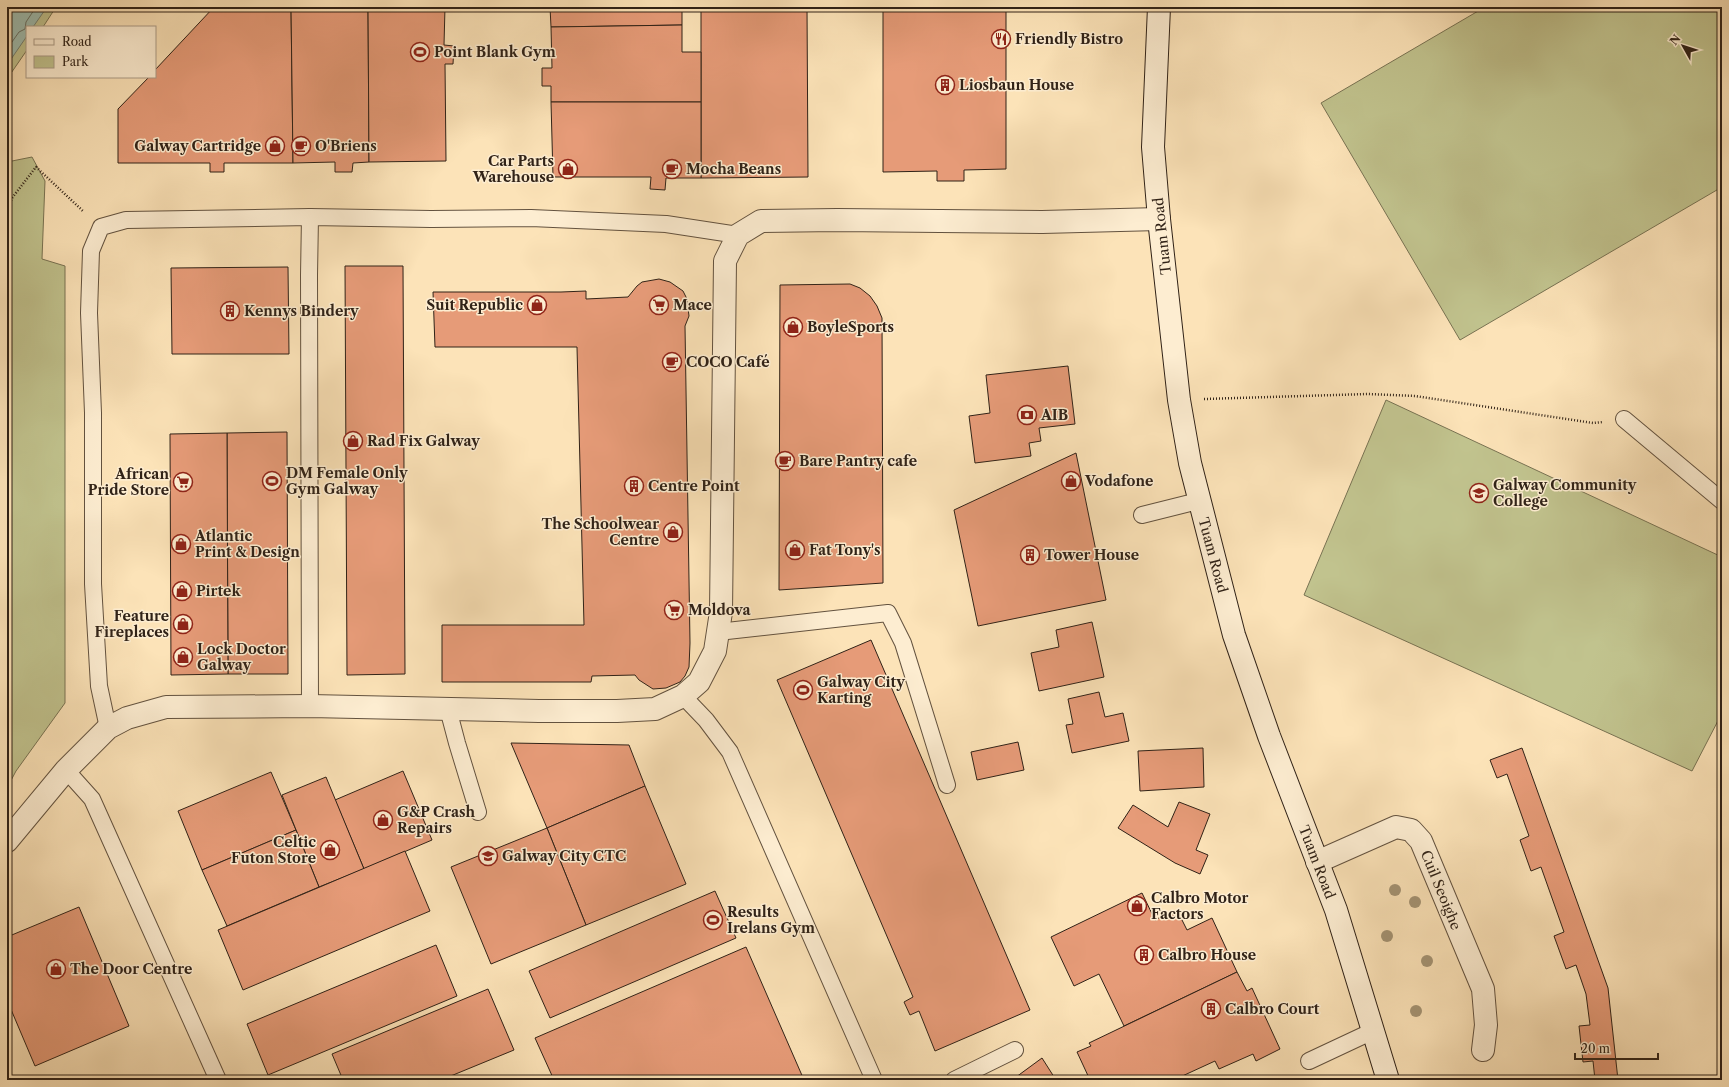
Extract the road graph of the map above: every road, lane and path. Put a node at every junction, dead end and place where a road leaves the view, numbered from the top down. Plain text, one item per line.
1 (1158, 7) edge
2 (7, 212) edge
3 (310, 217) junction
4 (1159, 219) junction
5 (100, 227) junction
6 (738, 235) junction
7 (1179, 400) junction
8 (1624, 419) joint
9 (1198, 501) junction
10 (1722, 501) edge
11 (1142, 515) dead end
12 (718, 632) junction
13 (683, 696) junction
14 (310, 706) junction
15 (448, 709) junction
16 (108, 728) junction
17 (66, 770) junction
18 (947, 785) dead end
19 (478, 812) dead end
20 (7, 841) edge
21 (1317, 862) junction
22 (1373, 1031) junction
23 (1015, 1050) dead end
24 (1483, 1050) dead end
25 (1309, 1061) dead end
26 (218, 1080) edge
27 (874, 1080) edge
28 (954, 1080) edge
29 (1388, 1080) edge

1 - 4 street, Tuam Road
2 - 5 path
3 - 5 lane
3 - 6 lane
3 - 14 lane
4 - 6 street
4 - 7 street, Tuam Road
5 - 16 lane
6 - 12 street
7 - 8 path
7 - 9 street, Tuam Road
8 - 10 lane
9 - 11 lane
9 - 21 street, Tuam Road
12 - 13 street
12 - 18 lane
13 - 15 street
13 - 27 lane
14 - 15 street
14 - 16 street
15 - 19 lane
16 - 17 street
17 - 20 street
17 - 26 lane
21 - 22 street, Tuam Road
21 - 24 street, Cuil Seoighe
22 - 25 lane
22 - 29 street, Tuam Road
23 - 28 lane

